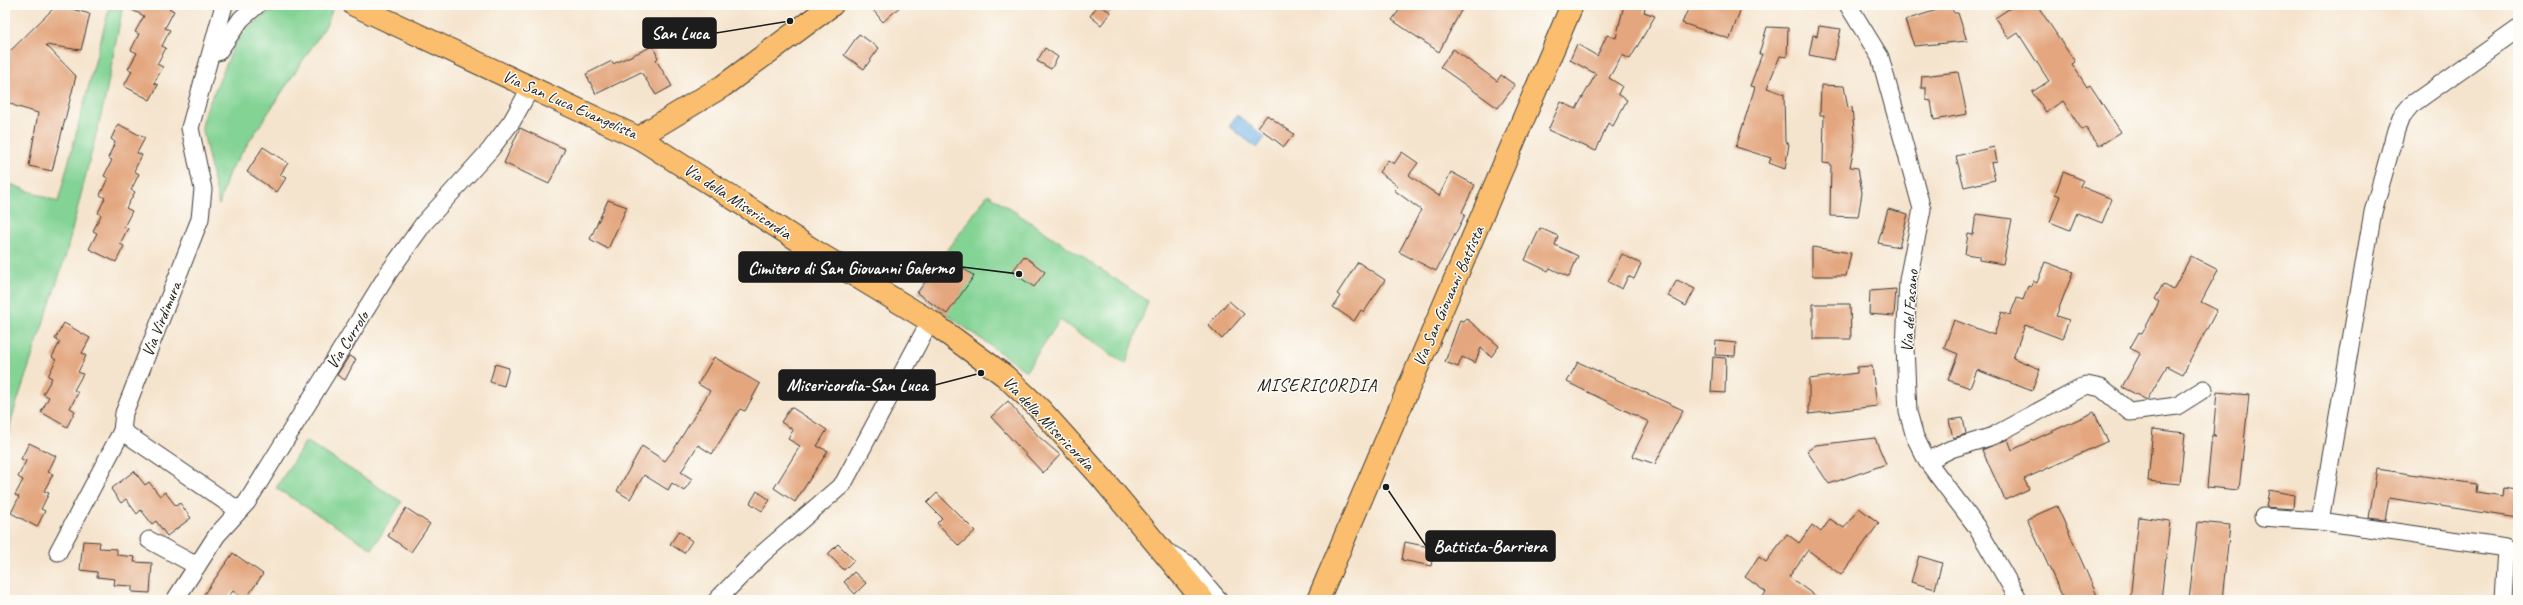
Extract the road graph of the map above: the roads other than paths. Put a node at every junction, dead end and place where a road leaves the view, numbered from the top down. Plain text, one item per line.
1 (224, 5) edge
2 (233, 5) edge
3 (354, 5) edge
4 (832, 5) edge
5 (1572, 5) edge
6 (1848, 5) edge
7 (255, 6) edge
8 (2518, 29) edge
9 (206, 71) junction
10 (531, 87) junction
11 (641, 139) junction
12 (930, 321) junction
13 (2204, 389) dead end
14 (122, 431) junction
15 (1927, 461) junction
16 (238, 510) junction
17 (2263, 517) dead end
18 (2320, 521) junction
19 (149, 540) dead end
20 (1157, 547) junction
21 (58, 552) dead end
22 (197, 566) junction
23 (1322, 596) edge
24 (175, 600) edge
25 (717, 600) edge
26 (1203, 600) edge
27 (1219, 600) edge
28 (2019, 600) edge
29 (2503, 600) edge

1 - 9 street, Via Virdimura
2 - 7 street
3 - 10 main road, Via San Luca Evangelista
4 - 11 main road, Via San Luca Evangelista
5 - 23 main road, Via San Giovanni Battista
6 - 15 street, Via del Fasano
7 - 9 street
8 - 18 street
9 - 14 street, Via Virdimura
10 - 11 main road, Via San Luca Evangelista
10 - 16 street, Via Currolo
11 - 12 main road, Via della Misericordia
12 - 20 main road, Via della Misericordia
12 - 25 street
13 - 15 street
14 - 16 street
14 - 21 street
15 - 28 street, Via del Fasano
16 - 22 street, Via Currolo
17 - 18 street
18 - 29 street
19 - 22 street
20 - 26 main road, Via della Misericordia
20 - 27 street
22 - 24 street, Via Currolo

